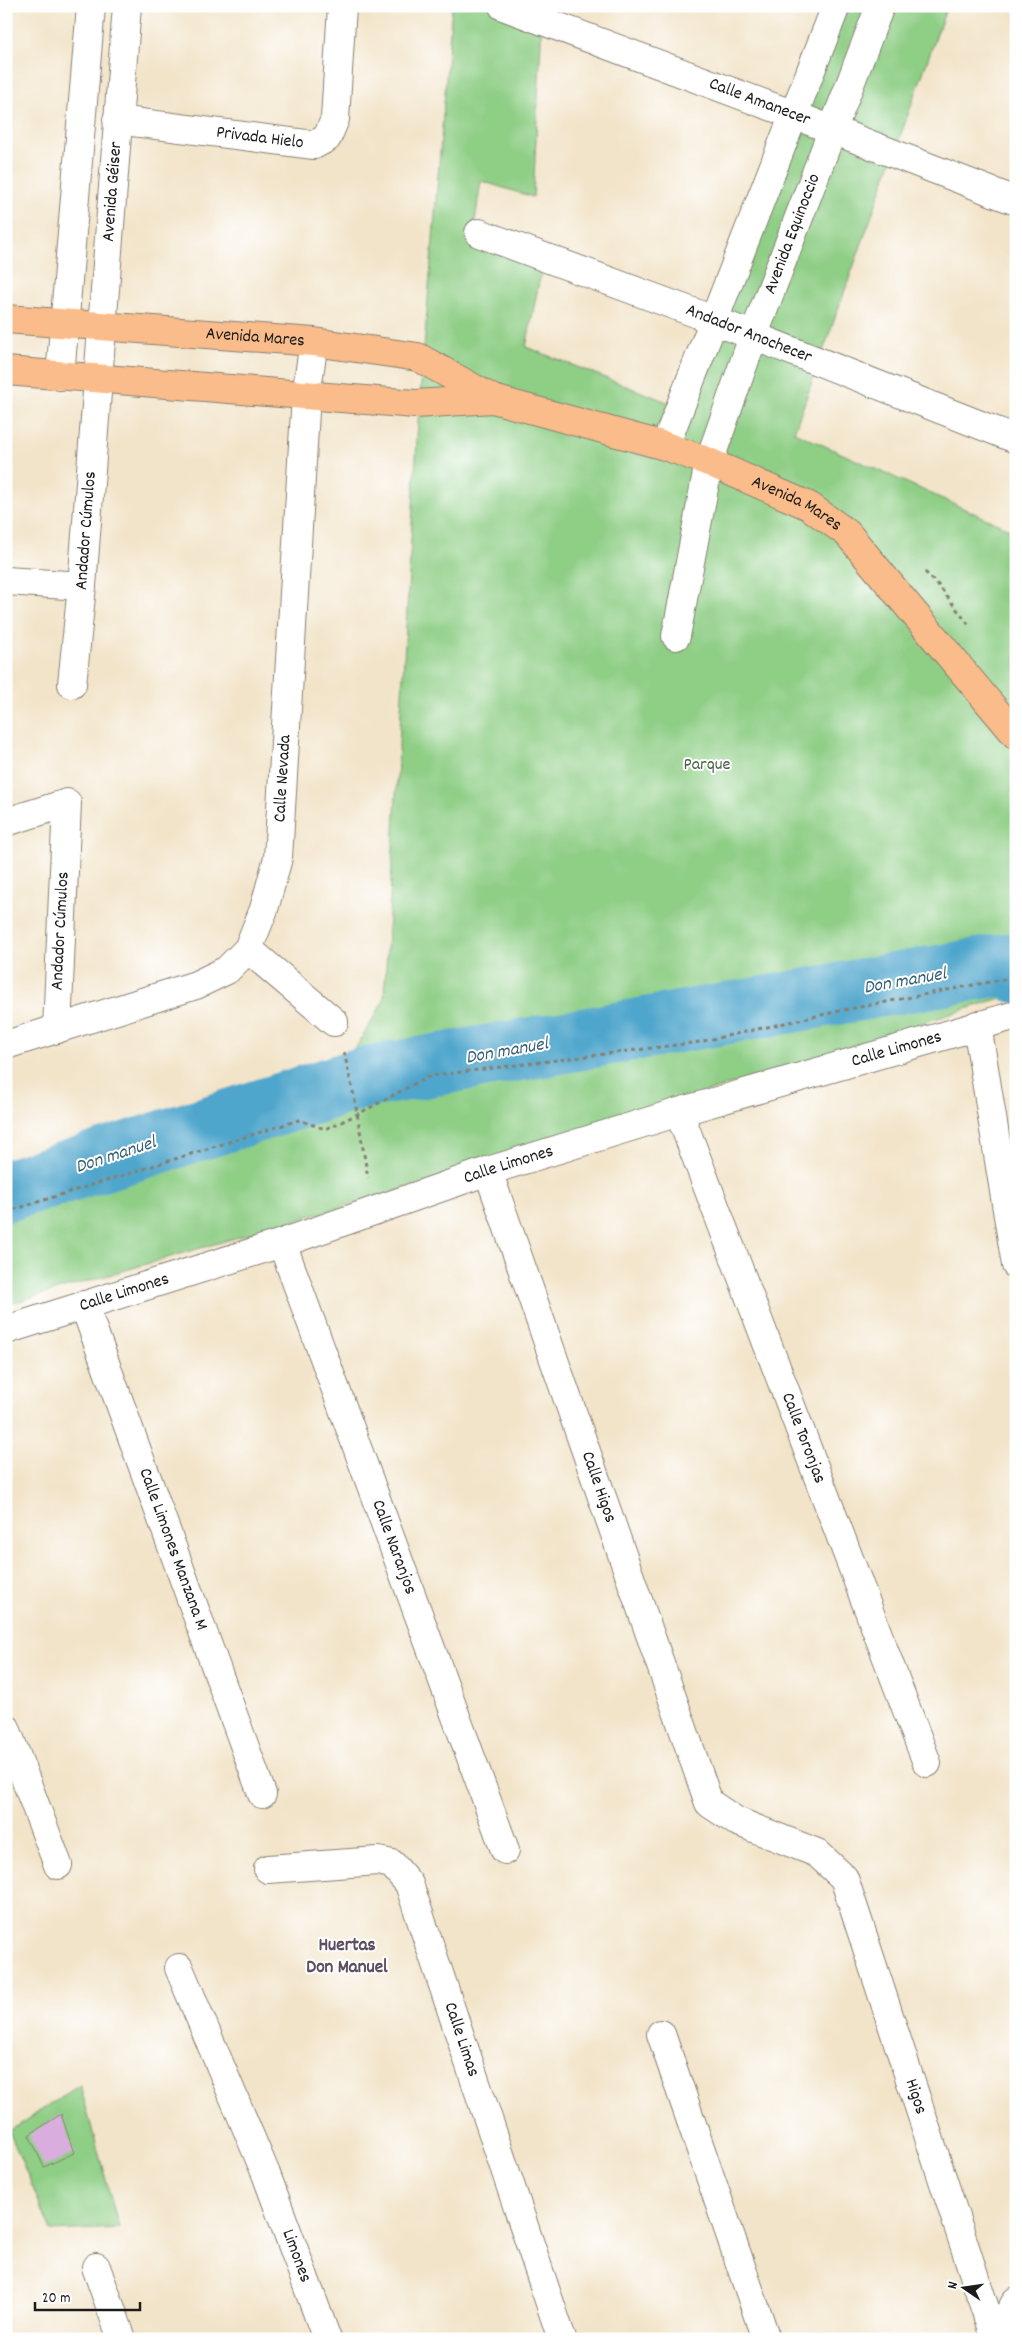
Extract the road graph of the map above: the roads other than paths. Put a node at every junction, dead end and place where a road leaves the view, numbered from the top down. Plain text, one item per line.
1 (91, 6) edge
2 (127, 6) edge
3 (342, 6) edge
4 (503, 6) edge
5 (836, 6) edge
6 (880, 6) edge
7 (794, 115) junction
8 (118, 120) junction
9 (832, 131) junction
10 (1016, 201) edge
11 (479, 233) dead end
12 (6, 319) edge
13 (714, 321) junction
14 (64, 323) junction
15 (101, 325) junction
16 (753, 337) junction
17 (314, 342) junction
18 (6, 371) edge
19 (60, 376) junction
20 (98, 378) junction
21 (306, 395) junction
22 (493, 399) junction
23 (1016, 439) edge
24 (665, 446) junction
25 (709, 462) junction
26 (6, 581) edge
27 (82, 586) junction
28 (676, 636) dead end
29 (72, 684) dead end
30 (1016, 735) edge
31 (6, 822) edge
32 (248, 949) junction
33 (1015, 1015) edge
34 (334, 1022) dead end
35 (977, 1025) junction
36 (57, 1029) junction
37 (6, 1045) edge
38 (680, 1112) junction
39 (488, 1171) junction
40 (282, 1243) junction
41 (1016, 1265) edge
42 (84, 1305) junction
43 (6, 1330) edge
44 (6, 1728) edge
45 (927, 1763) dead end
46 (262, 1794) dead end
47 (505, 1850) dead end
48 (827, 1861) joint
49 (58, 1865) dead end
50 (268, 1869) dead end
51 (179, 1968) dead end
52 (661, 2034) dead end
53 (96, 2268) dead end
54 (1016, 2301) edge
55 (122, 2339) edge
56 (327, 2339) edge
57 (562, 2339) edge
58 (766, 2339) edge
59 (995, 2339) edge

1 - 14 street, Avenida Géiser
2 - 8 street, Avenida Géiser
3 - 8 street, Privada Hielo
4 - 7 street, Calle Amanecer
5 - 7 street
6 - 9 street, Avenida Equinoccio
7 - 9 street, Calle Amanecer
7 - 13 street
8 - 15 street, Avenida Géiser
9 - 10 street, Calle Amanecer
9 - 16 street, Avenida Equinoccio
11 - 13 street, Andador Anochecer
12 - 14 main road, Avenida Mares
13 - 16 street, Andador Anochecer
13 - 24 street
14 - 15 main road, Avenida Mares
14 - 19 street, Avenida Géiser
15 - 17 main road, Avenida Mares
15 - 20 street, Avenida Géiser
16 - 23 street, Andador Anochecer
16 - 25 street, Avenida Equinoccio
17 - 21 street, Calle Nevada
17 - 22 main road, Avenida Mares
18 - 19 main road, Avenida Mares
19 - 20 main road, Avenida Mares
20 - 21 main road, Avenida Mares
20 - 27 street, Andador Cúmulos
21 - 22 main road, Avenida Mares
21 - 32 street, Calle Nevada
22 - 24 main road, Avenida Mares
24 - 25 main road, Avenida Mares
25 - 28 street, Avenida Equinoccio
25 - 30 main road, Avenida Mares
26 - 27 street
27 - 29 street, Andador Cúmulos
31 - 36 street, Andador Cúmulos
32 - 34 street
32 - 36 street, Calle Nevada
33 - 35 street, Calle Limones
35 - 38 street, Calle Limones
35 - 41 street
36 - 37 street, Calle Nevada
38 - 39 street, Calle Limones
38 - 45 street, Calle Toronjas
39 - 40 street, Calle Limones
39 - 48 street, Calle Higos
40 - 42 street, Calle Limones
40 - 47 street, Calle Naranjos
42 - 43 street, Calle Limones
42 - 46 street, Calle Limones Manzana M
44 - 49 street
48 - 59 street, Higos
50 - 57 street, Calle Limas
51 - 56 street, Limones
52 - 58 street
53 - 55 street
54 - 59 street

